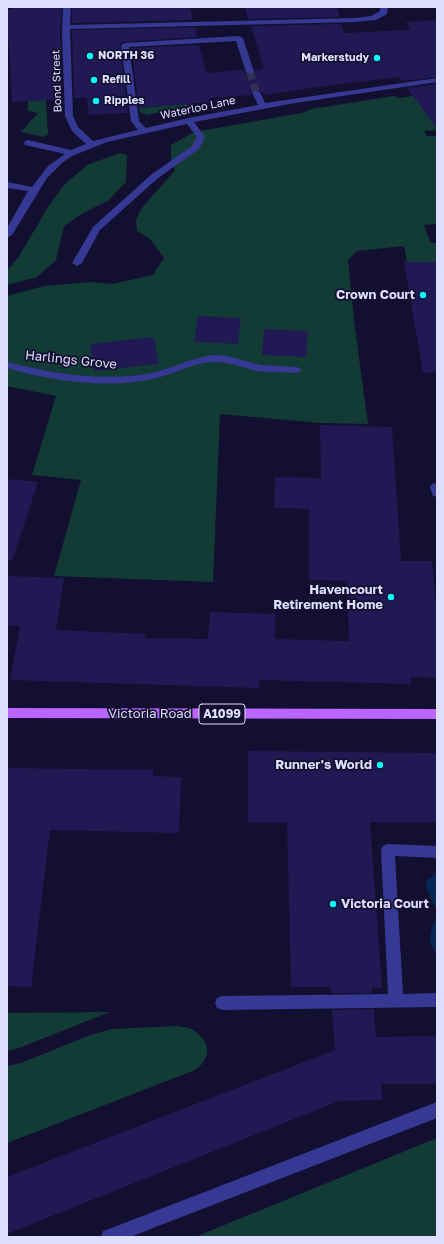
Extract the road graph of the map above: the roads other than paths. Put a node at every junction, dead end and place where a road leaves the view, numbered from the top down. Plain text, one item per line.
1 (67, 7) edge
2 (384, 7) edge
3 (66, 30) junction
4 (250, 72) tunnel mouth
5 (437, 80) edge
6 (256, 92) tunnel mouth
7 (263, 106) junction
8 (188, 120) junction
9 (144, 131) junction
10 (28, 143) dead end
11 (92, 145) junction
12 (73, 153) junction
13 (7, 185) edge
14 (35, 190) junction
15 (7, 235) edge
16 (77, 263) dead end
17 (7, 365) edge
18 (297, 370) dead end
19 (7, 713) edge
20 (437, 714) edge
21 (437, 852) edge
22 (396, 1000) junction
23 (437, 1000) edge
24 (222, 1003) dead end
25 (437, 1110) edge
26 (109, 1237) edge

1 - 3 street, Bond Street
2 - 3 street
3 - 11 street, Bond Street
4 - 9 street
5 - 7 street, Waterloo Lane
6 - 7 street
7 - 8 street, Waterloo Lane
8 - 9 street, Waterloo Lane
8 - 16 street
9 - 11 street, Waterloo Lane
10 - 12 street
11 - 12 street, Waterloo Lane
12 - 14 street, Waterloo Lane
13 - 14 street
14 - 15 street, Waterloo Lane
17 - 18 street, Harlings Grove
19 - 20 main road, Victoria Road / A1099
21 - 22 street
22 - 23 street
22 - 24 street
25 - 26 street

